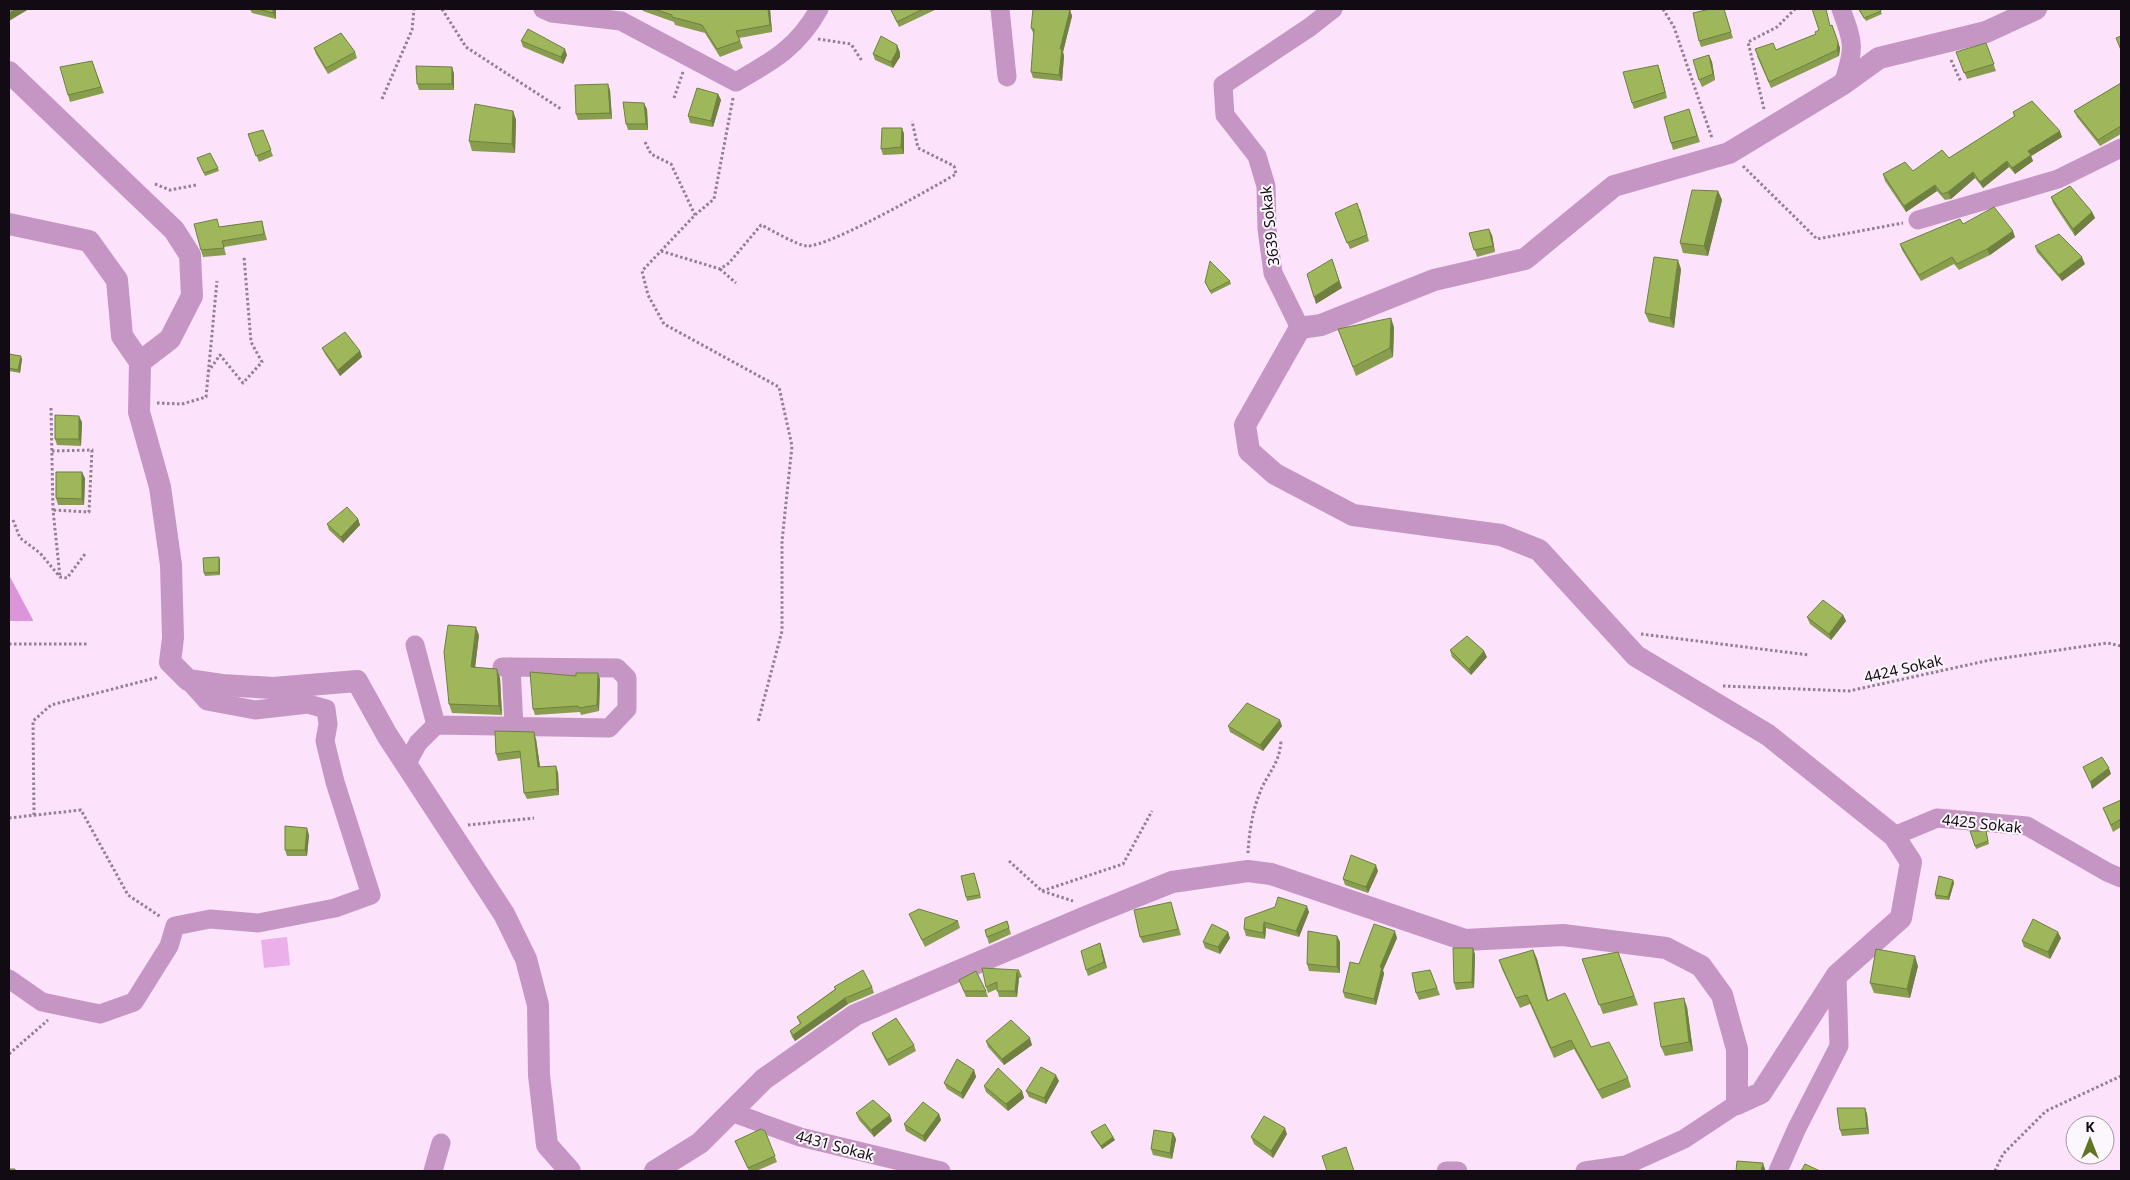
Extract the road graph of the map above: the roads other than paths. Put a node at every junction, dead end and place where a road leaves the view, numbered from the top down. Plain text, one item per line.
1 (543, 9) edge
2 (820, 9) edge
3 (1000, 9) edge
4 (1333, 9) edge
5 (1841, 9) edge
6 (2036, 9) edge
7 (9, 72) edge
8 (1006, 77) dead end
9 (1843, 84) junction
10 (2121, 148) edge
11 (1918, 220) road end
12 (9, 224) edge
13 (1300, 328) junction
14 (140, 362) junction
15 (415, 645) dead end
16 (184, 676) junction
17 (436, 725) junction
18 (514, 726) junction
19 (406, 766) junction
20 (1894, 836) junction
21 (2121, 878) edge
22 (1837, 975) junction
23 (9, 979) edge
24 (1737, 1104) junction
25 (731, 1112) junction
26 (441, 1143) dead end
27 (433, 1171) edge
28 (570, 1171) edge
29 (655, 1171) edge
30 (941, 1171) edge
31 (1446, 1171) edge
32 (1458, 1171) edge
33 (1585, 1171) edge
34 (1778, 1171) edge

1 - 2 street
3 - 8 street
4 - 13 street, 3639 Sokak
5 - 9 street
6 - 9 street
7 - 14 street
9 - 13 street
10 - 11 street
12 - 14 street
13 - 20 street
14 - 16 street
15 - 17 street
16 - 19 street
16 - 23 street
17 - 18 street
17 - 19 street
18 - 18 street
19 - 28 street
20 - 21 street, 4425 Sokak
20 - 22 street
22 - 24 street
22 - 34 street
24 - 25 street
24 - 33 street
25 - 29 street
25 - 30 street, 4431 Sokak
26 - 27 street
31 - 32 street

